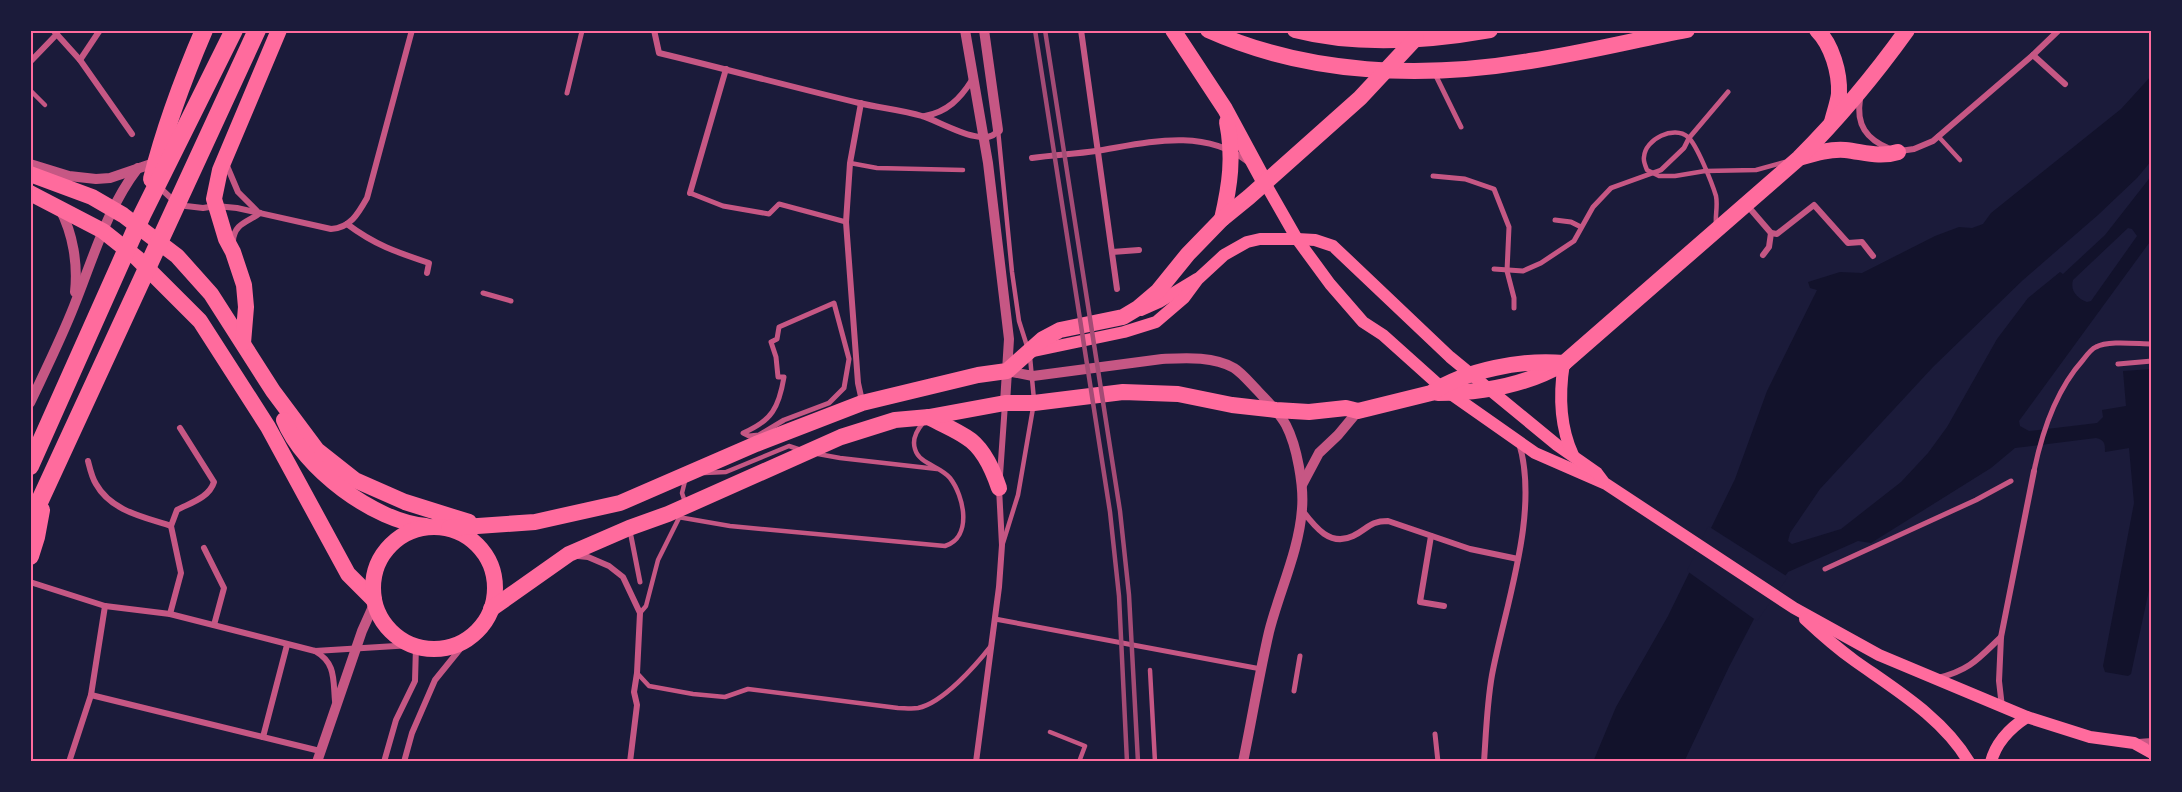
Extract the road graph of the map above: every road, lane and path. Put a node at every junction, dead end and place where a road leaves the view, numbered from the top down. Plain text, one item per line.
1 (100, 30) edge
2 (204, 30) edge
3 (234, 30) edge
4 (257, 30) edge
5 (279, 30) edge
6 (412, 30) edge
7 (654, 30) edge
8 (965, 30) edge
9 (984, 30) edge
10 (1081, 30) edge
11 (1173, 30) edge
12 (1208, 30) edge
13 (1295, 30) edge
14 (1490, 30) edge
15 (1687, 30) edge
16 (1817, 30) edge
17 (1907, 30) edge
18 (2059, 30) edge
19 (581, 31) edge
20 (55, 32) edge
21 (1421, 34) edge
22 (2033, 55) junction
23 (80, 60) junction
24 (30, 62) edge
25 (726, 69) junction
26 (1386, 70) junction
27 (1433, 71) junction
28 (973, 78) junction
29 (2065, 84) dead end
30 (30, 90) edge
31 (1862, 90) junction
32 (1728, 92) dead end
33 (567, 93) dead end
34 (861, 104) junction
35 (45, 105) dead end
36 (1225, 109) junction
37 (924, 116) junction
38 (1832, 125) junction
39 (1461, 127) dead end
40 (998, 130) junction
41 (132, 134) dead end
42 (1938, 136) junction
43 (984, 138) junction
44 (1689, 138) junction
45 (171, 141) junction
46 (1231, 150) junction
47 (1096, 151) junction
48 (1898, 152) junction
49 (225, 158) junction
50 (1032, 158) dead end
51 (1799, 158) junction
52 (1960, 160) dead end
53 (850, 163) junction
54 (30, 164) edge
55 (1255, 167) junction
56 (138, 168) junction
57 (963, 170) dead end
58 (1706, 171) junction
59 (1651, 173) junction
60 (30, 174) edge
61 (1433, 176) dead end
62 (1265, 183) junction
63 (690, 193) joint
64 (30, 194) edge
65 (1745, 204) junction
66 (216, 206) junction
67 (59, 207) junction
68 (113, 209) junction
69 (260, 213) junction
70 (1222, 219) junction
71 (1555, 220) dead end
72 (846, 222) junction
73 (347, 224) junction
74 (1581, 227) junction
75 (1715, 230) junction
76 (103, 231) junction
77 (1771, 233) junction
78 (1297, 239) junction
79 (1138, 250) dead end
80 (233, 252) junction
81 (1112, 252) junction
82 (1763, 255) dead end
83 (1873, 256) dead end
84 (1494, 269) dead end
85 (1507, 271) junction
86 (427, 273) dead end
87 (1198, 279) junction
88 (1117, 289) dead end
89 (483, 293) dead end
90 (511, 301) dead end
91 (73, 308) junction
92 (1514, 308) dead end
93 (1123, 317) junction
94 (243, 343) junction
95 (2152, 344) edge
96 (1029, 352) junction
97 (2152, 361) edge
98 (1564, 363) junction
99 (2118, 364) dead end
100 (1007, 371) junction
101 (1473, 375) junction
102 (1033, 376) junction
103 (1490, 390) junction
104 (273, 391) junction
105 (1441, 391) junction
106 (30, 403) edge
107 (829, 403) joint
108 (862, 403) junction
109 (1034, 403) junction
110 (1005, 404) junction
111 (1276, 410) junction
112 (1358, 411) junction
113 (929, 417) junction
114 (180, 428) dead end
115 (1519, 443) junction
116 (808, 452) junction
117 (1573, 456) junction
118 (88, 461) dead end
119 (30, 466) edge
120 (940, 470) junction
121 (2034, 471) joint
122 (690, 474) junction
123 (2011, 481) dead end
124 (1606, 484) junction
125 (1302, 485) junction
126 (999, 488) junction
127 (45, 491) junction
128 (1302, 510) junction
129 (678, 512) junction
130 (700, 520) junction
131 (30, 522) edge
132 (494, 525) junction
133 (171, 526) junction
134 (430, 526) junction
135 (449, 528) junction
136 (631, 536) dead end
137 (1431, 536) junction
138 (1002, 545) junction
139 (204, 548) dead end
140 (31, 553) edge
141 (569, 554) junction
142 (1518, 559) junction
143 (1825, 569) dead end
144 (30, 582) edge
145 (640, 582) dead end
146 (374, 601) junction
147 (105, 606) junction
148 (1444, 606) dead end
149 (1794, 608) junction
150 (491, 609) junction
151 (640, 613) junction
152 (170, 614) junction
153 (995, 619) junction
154 (214, 625) junction
155 (2001, 637) junction
156 (469, 638) junction
157 (287, 645) junction
158 (414, 645) junction
159 (991, 646) junction
160 (357, 648) junction
161 (315, 651) junction
162 (1300, 656) dead end
163 (1261, 669) junction
164 (1150, 670) dead end
165 (637, 673) junction
166 (1934, 679) junction
167 (1294, 691) dead end
168 (91, 694) junction
169 (336, 707) junction
170 (2002, 707) junction
171 (2027, 717) junction
172 (1050, 732) dead end
173 (1436, 734) dead end
174 (263, 737) junction
175 (2152, 741) edge
176 (2134, 743) junction
177 (2152, 753) edge
178 (319, 756) edge
179 (72, 761) edge
180 (384, 762) edge
181 (404, 762) edge
182 (630, 762) edge
183 (976, 762) edge
184 (1079, 762) edge
185 (1155, 762) edge
186 (1243, 762) edge
187 (1438, 762) edge
188 (1484, 762) edge
189 (1969, 762) edge
190 (1991, 762) edge

1 - 23 street
2 - 45 highway
3 - 45 highway
4 - 127 highway
5 - 49 highway
6 - 73 street
7 - 25 street
8 - 28 street
9 - 40 street
10 - 47 street
11 - 36 highway
12 - 26 highway
13 - 21 highway
14 - 21 highway
15 - 27 highway
16 - 38 highway
17 - 31 highway
18 - 22 street
19 - 33 street
20 - 23 street
20 - 24 street
21 - 26 highway
22 - 29 street
22 - 42 street
23 - 41 street
25 - 34 street
25 - 63 street
26 - 27 highway
26 - 62 highway
27 - 39 street
28 - 37 street
28 - 43 street
30 - 35 lane
31 - 38 highway
31 - 48 street
32 - 44 street
34 - 37 street
34 - 53 street
36 - 46 highway
36 - 55 highway
37 - 43 street
38 - 51 highway
40 - 43 street
40 - 96 lane
42 - 48 street
42 - 52 lane
43 - 100 street
44 - 58 lane
44 - 59 street
44 - 59 lane
45 - 56 street
45 - 119 highway
46 - 47 street
46 - 55 street
46 - 70 highway
47 - 50 street
47 - 81 street
48 - 51 highway
49 - 66 highway
49 - 69 street
51 - 58 lane
51 - 65 highway
53 - 57 lane
53 - 72 street
54 - 56 street
55 - 62 highway
56 - 66 street
56 - 68 street
58 - 59 lane
58 - 75 lane
59 - 74 street
60 - 68 highway
61 - 85 street
62 - 70 highway
62 - 78 main road
63 - 72 street
64 - 67 highway
65 - 75 highway
65 - 77 street
66 - 69 street
66 - 80 highway
67 - 76 highway
67 - 91 street
68 - 76 street
68 - 94 highway
69 - 73 street
69 - 80 street
70 - 93 highway
71 - 74 street
72 - 108 street
73 - 86 street
74 - 85 street
75 - 98 highway
76 - 91 street
76 - 146 highway
77 - 82 street
77 - 83 street
78 - 87 main road
78 - 101 main road
78 - 105 main road
79 - 81 street
80 - 94 highway
81 - 88 street
84 - 85 street
85 - 92 street
87 - 93 main road
87 - 96 main road
89 - 90 street
91 - 106 street
93 - 96 highway
94 - 104 highway
95 - 121 street
96 - 100 highway
96 - 102 lane
97 - 99 street
98 - 101 highway
98 - 103 highway
98 - 117 main road
100 - 102 street
100 - 108 highway
100 - 110 street
101 - 103 main road
101 - 105 highway
102 - 109 lane
102 - 111 street
103 - 105 highway
103 - 117 main road
104 - 132 highway
104 - 134 highway
105 - 112 highway
105 - 115 main road
107 - 107 street
108 - 122 highway
109 - 110 highway
109 - 111 highway
109 - 138 lane
110 - 113 highway
110 - 126 street
111 - 112 highway
111 - 125 street
112 - 125 street
113 - 116 highway
113 - 120 lane
113 - 126 highway
114 - 133 street
115 - 124 main road
115 - 142 street
116 - 120 lane
116 - 122 lane
116 - 129 highway
117 - 124 main road
118 - 133 street
120 - 130 lane
121 - 155 street
122 - 129 lane
122 - 132 highway
123 - 143 street
124 - 149 main road
125 - 128 street
126 - 138 street
127 - 131 highway
127 - 140 highway
128 - 137 street
128 - 163 street
129 - 130 lane
129 - 130 lane
129 - 141 highway
129 - 151 lane
132 - 135 highway
133 - 152 street
134 - 135 highway
134 - 146 highway
135 - 150 highway
136 - 145 street
137 - 142 street
137 - 148 street
138 - 153 street
139 - 154 street
141 - 150 highway
141 - 151 street
142 - 188 street
144 - 147 street
146 - 158 highway
146 - 160 street
147 - 152 street
147 - 168 street
149 - 166 main road
149 - 189 main road
150 - 156 highway
151 - 165 street
152 - 154 street
153 - 159 street
153 - 163 street
154 - 157 street
155 - 166 street
155 - 170 street
156 - 158 highway
156 - 181 street
157 - 161 street
157 - 174 street
158 - 160 street
158 - 180 street
159 - 165 lane
159 - 183 street
160 - 161 street
160 - 169 street
161 - 169 street
162 - 167 street
163 - 186 street
164 - 185 lane
165 - 182 street
166 - 170 main road
168 - 174 street
168 - 179 street
169 - 178 street
170 - 171 main road
171 - 176 main road
171 - 190 main road
172 - 184 lane
173 - 187 street
174 - 178 street
175 - 176 street
176 - 177 main road

